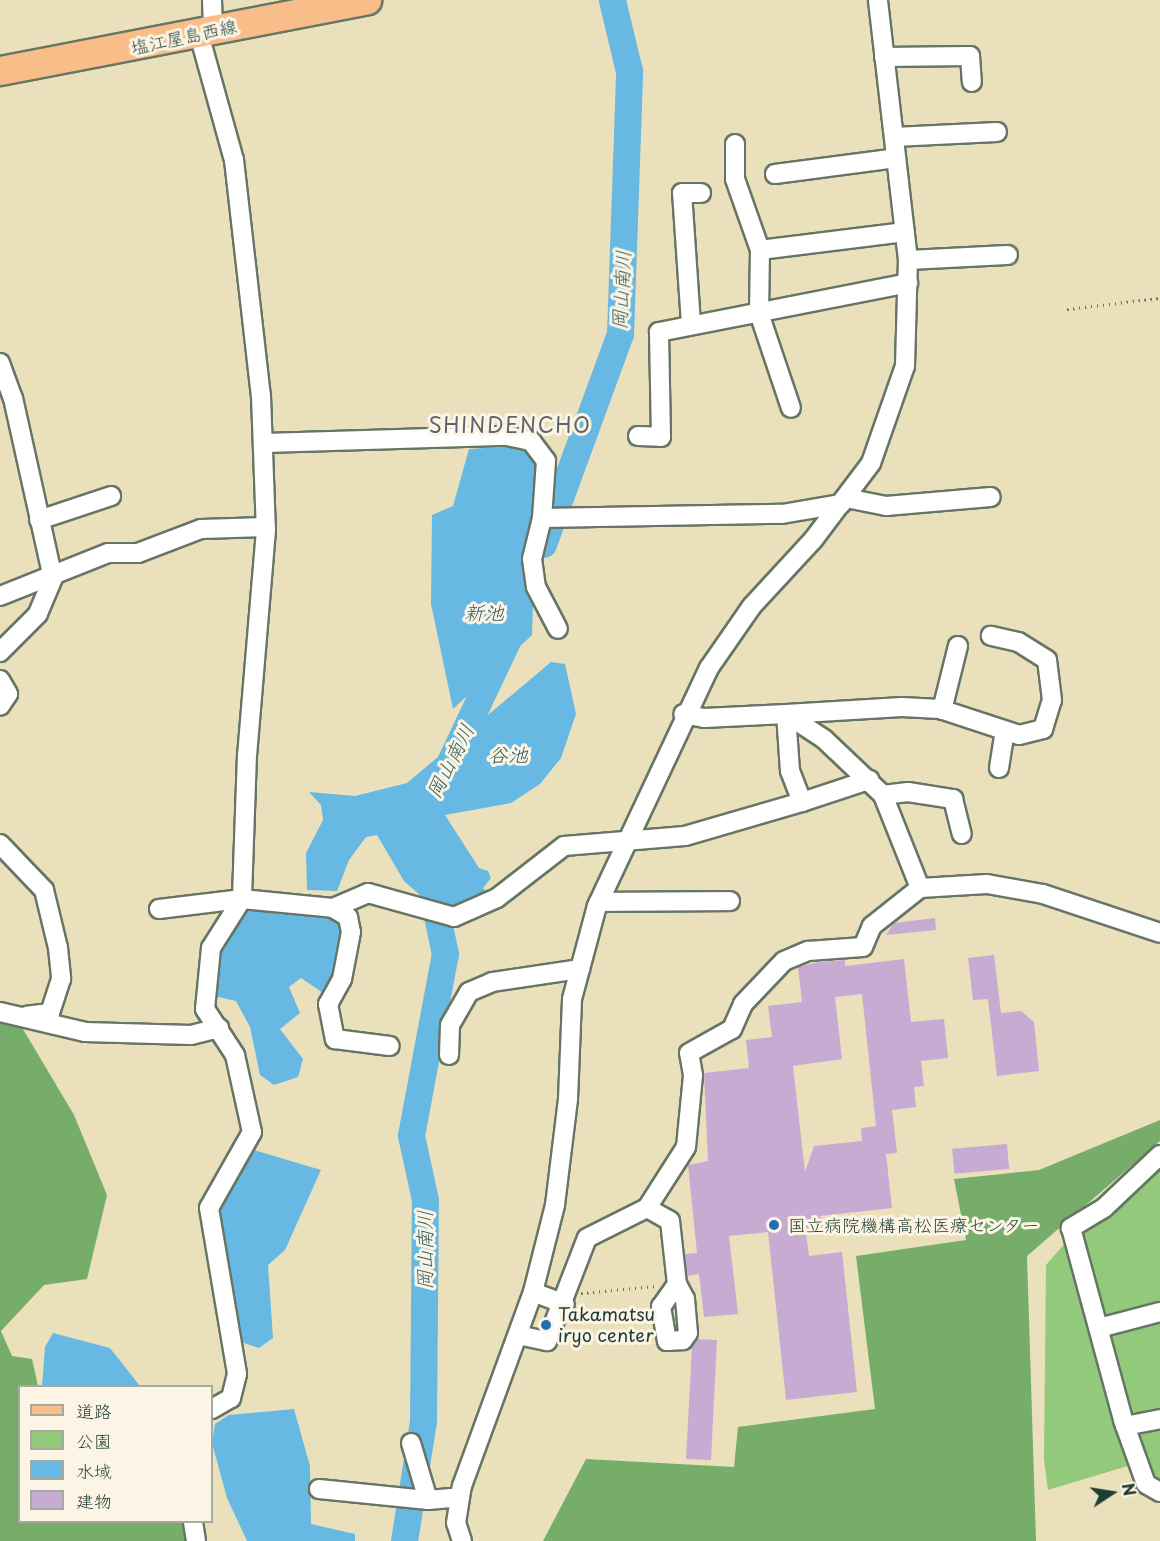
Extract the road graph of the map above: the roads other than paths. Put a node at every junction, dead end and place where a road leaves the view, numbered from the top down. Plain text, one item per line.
1 (212, 0) edge
2 (367, 0) edge
3 (878, 0) edge
4 (206, 32) junction
5 (884, 57) junction
6 (0, 71) edge
7 (972, 82) dead end
8 (997, 132) dead end
9 (894, 137) junction
10 (735, 144) dead end
11 (896, 158) junction
12 (775, 174) dead end
13 (702, 193) dead end
14 (905, 232) junction
15 (759, 250) junction
16 (1008, 255) dead end
17 (908, 260) junction
18 (908, 283) junction
19 (759, 314) junction
20 (691, 324) junction
21 (0, 363) edge
22 (790, 408) dead end
23 (638, 436) dead end
24 (264, 443) junction
25 (111, 496) dead end
26 (991, 497) dead end
27 (843, 501) junction
28 (542, 518) junction
29 (39, 520) junction
30 (266, 527) junction
31 (53, 578) junction
32 (0, 596) edge
33 (558, 629) dead end
34 (991, 636) dead end
35 (958, 646) dead end
36 (0, 652) edge
37 (0, 680) edge
38 (0, 706) edge
39 (942, 710) junction
40 (683, 714) junction
41 (786, 714) junction
42 (1005, 731) junction
43 (999, 768) dead end
44 (868, 780) junction
45 (883, 795) junction
46 (802, 802) junction
47 (962, 834) dead end
48 (0, 844) edge
49 (624, 844) junction
50 (920, 888) junction
51 (242, 898) junction
52 (599, 902) junction
53 (730, 902) dead end
54 (333, 908) junction
55 (159, 909) dead end
56 (1160, 933) edge
57 (580, 969) junction
58 (0, 1012) edge
59 (27, 1016) junction
60 (219, 1029) junction
61 (390, 1046) dead end
62 (449, 1055) dead end
63 (1160, 1155) edge
64 (648, 1208) junction
65 (677, 1284) road end
66 (533, 1292) junction
67 (566, 1299) junction
68 (1160, 1312) edge
69 (1099, 1328) junction
70 (518, 1335) junction
71 (213, 1408) edge
72 (1160, 1419) edge
73 (1125, 1426) junction
74 (411, 1443) dead end
75 (319, 1489) dead end
76 (1160, 1492) edge
77 (460, 1497) junction
78 (428, 1500) junction
79 (193, 1523) edge
80 (196, 1541) edge
81 (462, 1541) edge

1 - 4 street
2 - 4 main road, 塩江屋島西線
3 - 5 street
4 - 6 main road, 塩江屋島西線
4 - 24 street
5 - 7 street
5 - 9 street
8 - 9 street
9 - 11 street
10 - 15 street
11 - 12 street
11 - 14 street
13 - 20 street
14 - 15 street
14 - 17 street
15 - 19 street
16 - 17 street
17 - 18 street
18 - 19 street
18 - 27 street
19 - 20 street
19 - 22 street
20 - 23 street
21 - 29 street
24 - 28 street
24 - 30 street
25 - 29 street
26 - 27 street
27 - 28 street
27 - 40 street
28 - 33 street
29 - 31 street
30 - 31 street
30 - 51 street
31 - 32 street
31 - 36 street
34 - 42 street
35 - 39 street
37 - 38 street
39 - 41 street
39 - 42 street
40 - 41 street
40 - 49 street
41 - 44 street
41 - 46 street
42 - 43 street
44 - 45 street
44 - 46 street
45 - 47 street
45 - 50 street
46 - 49 street
48 - 59 street
49 - 52 street
49 - 54 street
50 - 56 street
50 - 64 street
51 - 54 street
51 - 55 street
51 - 60 street
52 - 53 street
52 - 57 street
54 - 61 street
57 - 62 street
57 - 66 street
58 - 59 street
59 - 60 street
60 - 71 street
63 - 69 street
64 - 65 street
64 - 67 street
66 - 67 street
66 - 70 street
67 - 70 street
68 - 69 street
69 - 73 street
70 - 77 street
72 - 73 street
73 - 76 street
74 - 78 street
75 - 78 street
77 - 78 street
77 - 81 street
79 - 80 street

